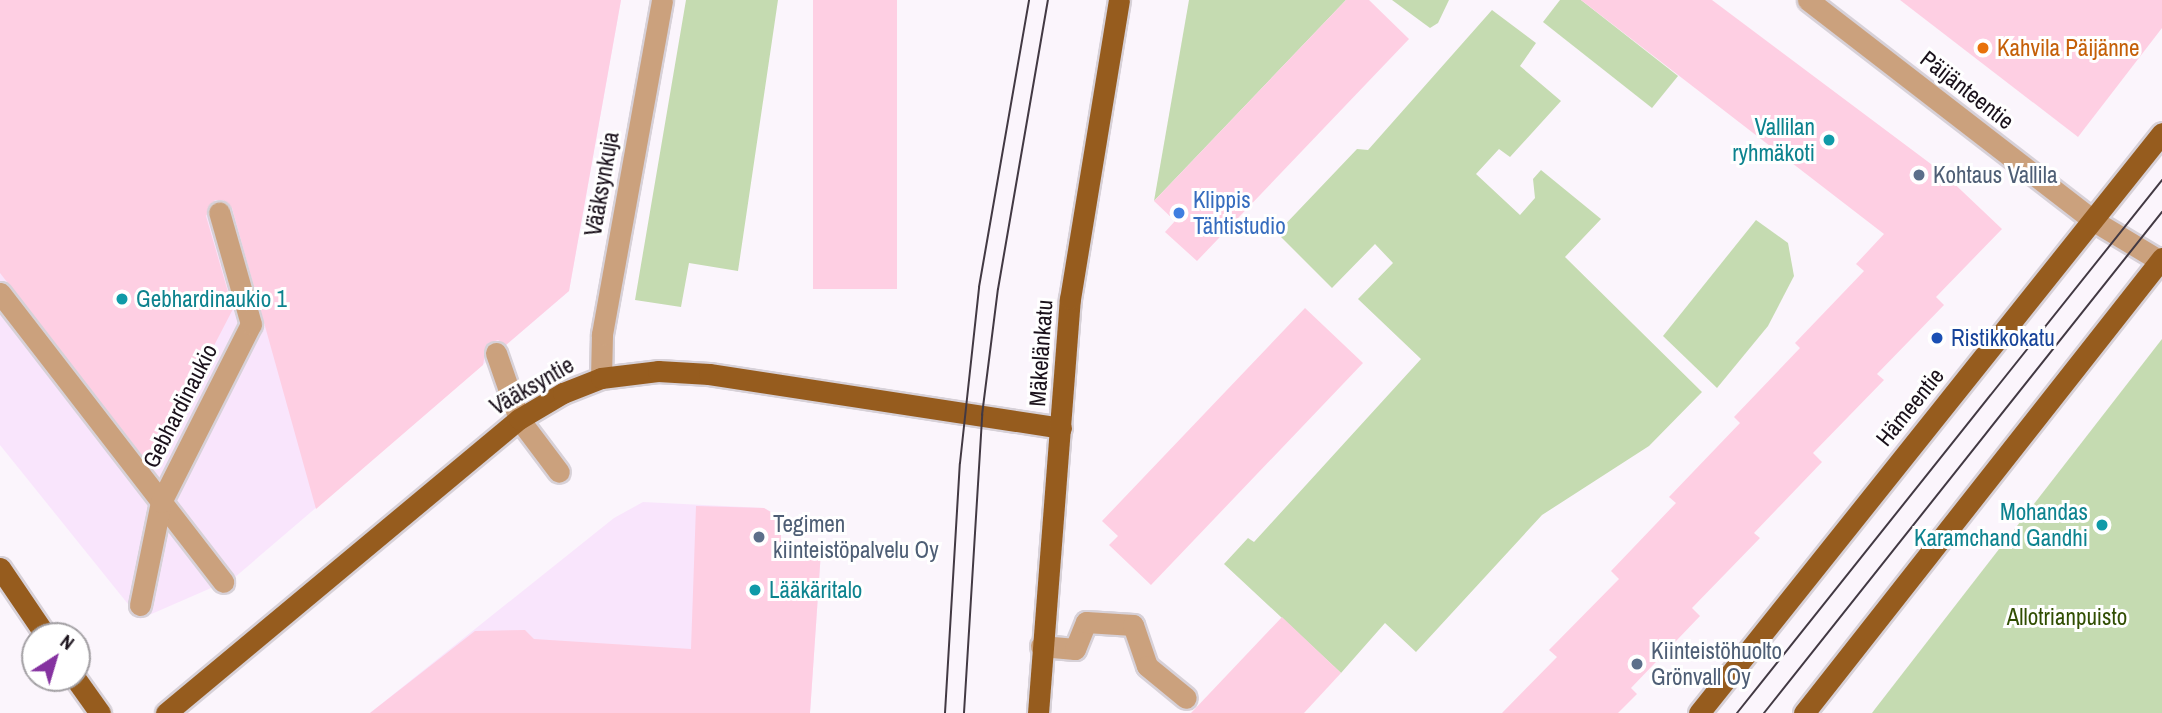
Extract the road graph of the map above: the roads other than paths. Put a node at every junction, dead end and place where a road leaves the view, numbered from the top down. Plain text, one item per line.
1 (662, 0) edge
2 (1119, 0) edge
3 (1808, 0) edge
4 (2162, 133) edge
5 (219, 212) dead end
6 (2094, 221) junction
7 (2161, 261) edge
8 (0, 293) edge
9 (496, 353) dead end
10 (601, 378) junction
11 (519, 419) junction
12 (1061, 428) junction
13 (559, 472) dead end
14 (161, 502) junction
15 (0, 568) edge
16 (223, 582) dead end
17 (140, 605) dead end
18 (37, 622) edge
19 (1041, 646) junction
20 (85, 692) edge
21 (1186, 698) dead end
22 (100, 713) edge
23 (166, 713) edge
24 (1038, 713) edge
25 (1699, 713) edge
26 (1804, 713) edge

1 - 10 street, Vääksynkuja
2 - 12 main road, Mäkelänkatu
3 - 6 street, Päijänteentie
4 - 6 main road, Hämeentie
5 - 14 street, Gebhardinaukio
6 - 7 street
6 - 25 main road, Hämeentie
7 - 26 main road
8 - 14 street, Gebhardinaukio
9 - 11 street
10 - 11 main road, Vääksyntie
10 - 12 main road, Vääksyntie
11 - 13 street
11 - 23 main road, Vääksyntie
12 - 19 main road, Mäkelänkatu
14 - 16 street, Gebhardinaukio
14 - 17 street, Gebhardinaukio
15 - 18 main road
19 - 21 street
19 - 24 main road, Mäkelänkatu
20 - 22 main road

